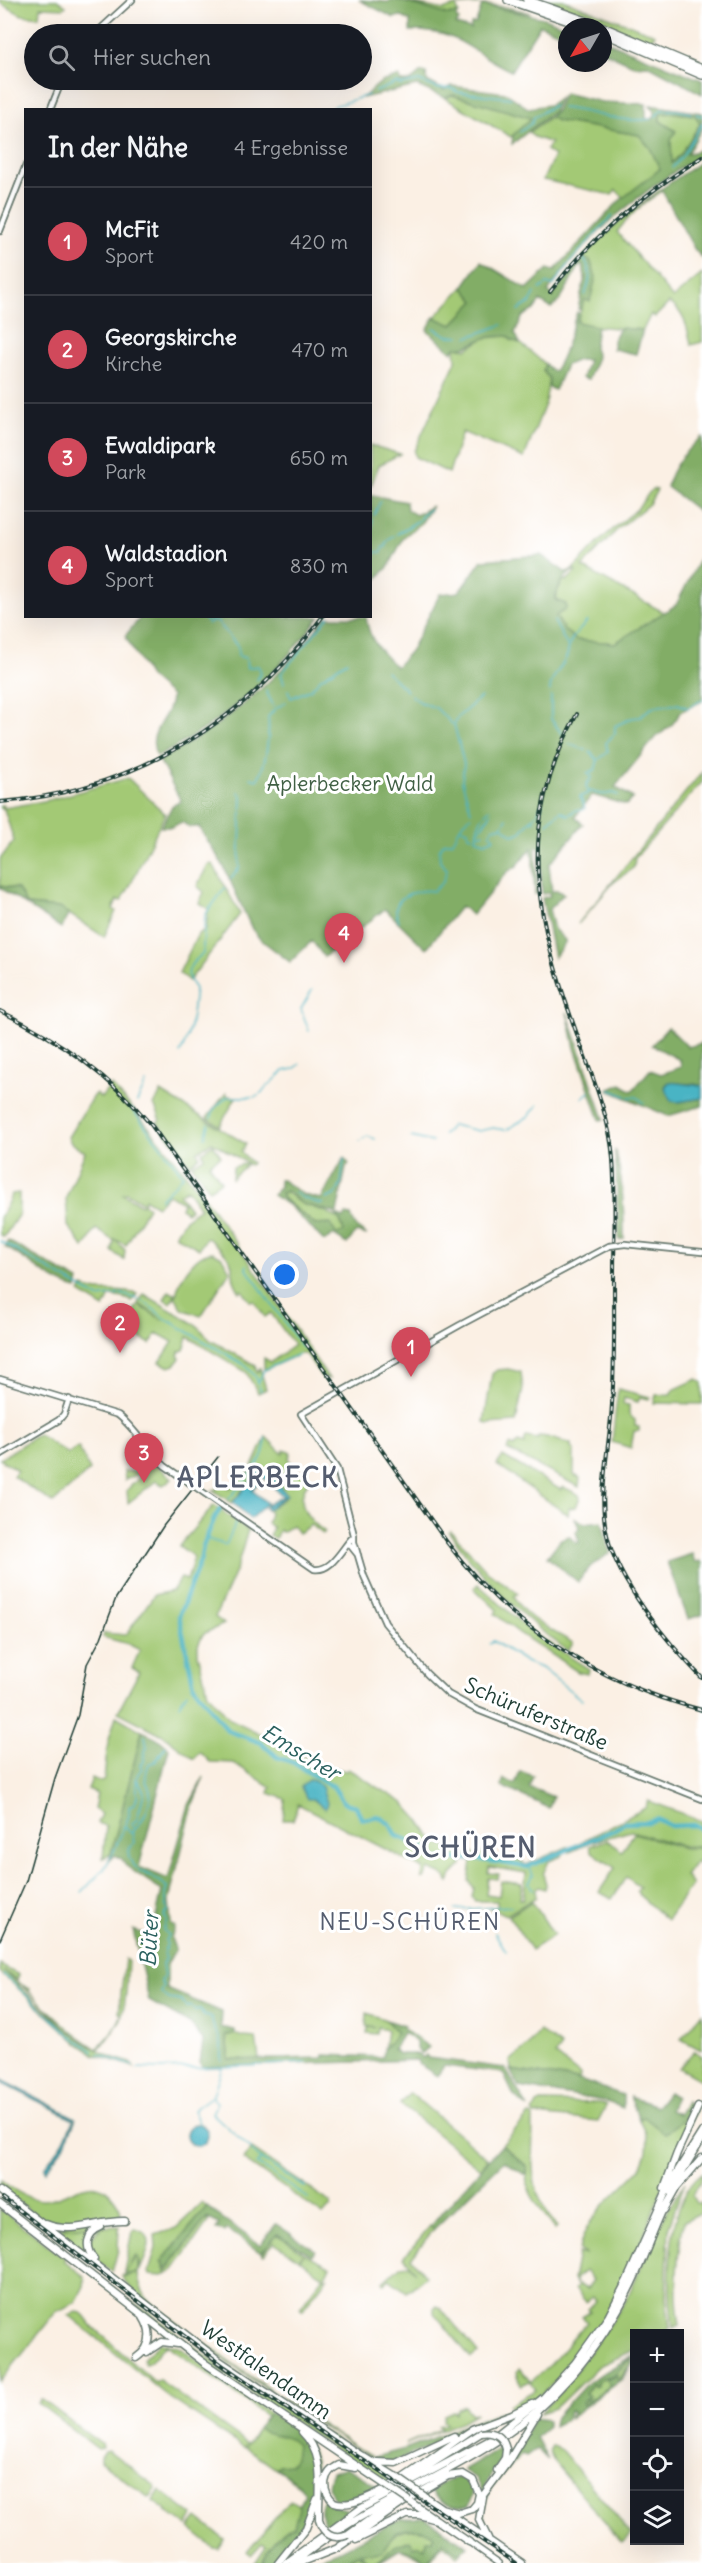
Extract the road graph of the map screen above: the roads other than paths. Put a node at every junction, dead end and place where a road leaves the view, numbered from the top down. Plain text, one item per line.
1 (132, 0) edge
2 (508, 0) edge
3 (527, 0) edge
4 (536, 6) junction
5 (551, 11) junction
6 (566, 18) edge
7 (574, 18) edge
8 (106, 24) edge
9 (612, 31) edge
10 (612, 37) edge
11 (702, 69) edge
12 (702, 75) edge
13 (58, 90) edge
14 (51, 108) edge
15 (24, 170) edge
16 (0, 231) edge
17 (702, 1252) edge
18 (0, 1379) edge
19 (67, 1398) junction
20 (0, 1455) edge
21 (352, 1543) junction
22 (702, 1799) edge
23 (698, 2106) dead end
24 (702, 2132) edge
25 (702, 2139) edge
26 (702, 2158) edge
27 (0, 2191) edge
28 (0, 2204) edge
29 (658, 2221) junction
30 (40, 2222) junction
31 (648, 2230) junction
32 (104, 2271) junction
33 (142, 2314) junction
34 (182, 2345) junction
35 (558, 2386) junction
36 (296, 2425) junction
37 (475, 2428) junction
38 (366, 2459) junction
39 (363, 2470) junction
40 (430, 2478) junction
41 (320, 2480) junction
42 (484, 2494) junction
43 (377, 2500) junction
44 (441, 2508) junction
45 (437, 2520) junction
46 (469, 2542) joint
47 (493, 2543) junction
48 (336, 2549) junction
49 (278, 2563) edge
50 (286, 2563) edge
51 (294, 2563) edge
52 (300, 2563) edge
53 (499, 2563) edge
54 (522, 2563) edge

1 - 8 main road
2 - 4 highway
3 - 4 highway
4 - 5 highway
5 - 6 highway
5 - 7 highway
9 - 11 highway
10 - 12 highway
13 - 14 main road
15 - 16 main road
17 - 21 main road, Schüruferstraße, bridge
18 - 19 main road
19 - 20 main road
19 - 21 main road
21 - 22 main road, Schüruferstraße
23 - 31 highway
24 - 31 highway
25 - 29 highway
26 - 29 highway
27 - 30 highway, Westfalendamm
28 - 33 highway, Westfalendamm
29 - 35 highway
30 - 32 highway, Westfalendamm
30 - 32 highway
31 - 35 highway
32 - 38 highway, Westfalendamm
33 - 34 highway, Westfalendamm
33 - 34 highway
34 - 36 highway, Westfalendamm
35 - 37 highway
35 - 40 highway
35 - 42 highway
35 - 43 highway
36 - 39 highway, Westfalendamm
36 - 41 highway
37 - 38 highway
37 - 39 highway
38 - 44 highway, Westfalendamm, bridge
39 - 45 highway, Westfalendamm, bridge
40 - 41 highway, bridge
40 - 51 highway
41 - 49 highway
42 - 43 highway, bridge
42 - 47 highway
43 - 50 highway
44 - 47 highway, Westfalendamm
44 - 48 highway
45 - 46 highway, Westfalendamm
45 - 48 highway
46 - 53 main road, Westfalendamm
47 - 54 highway, Westfalendamm
48 - 52 highway

